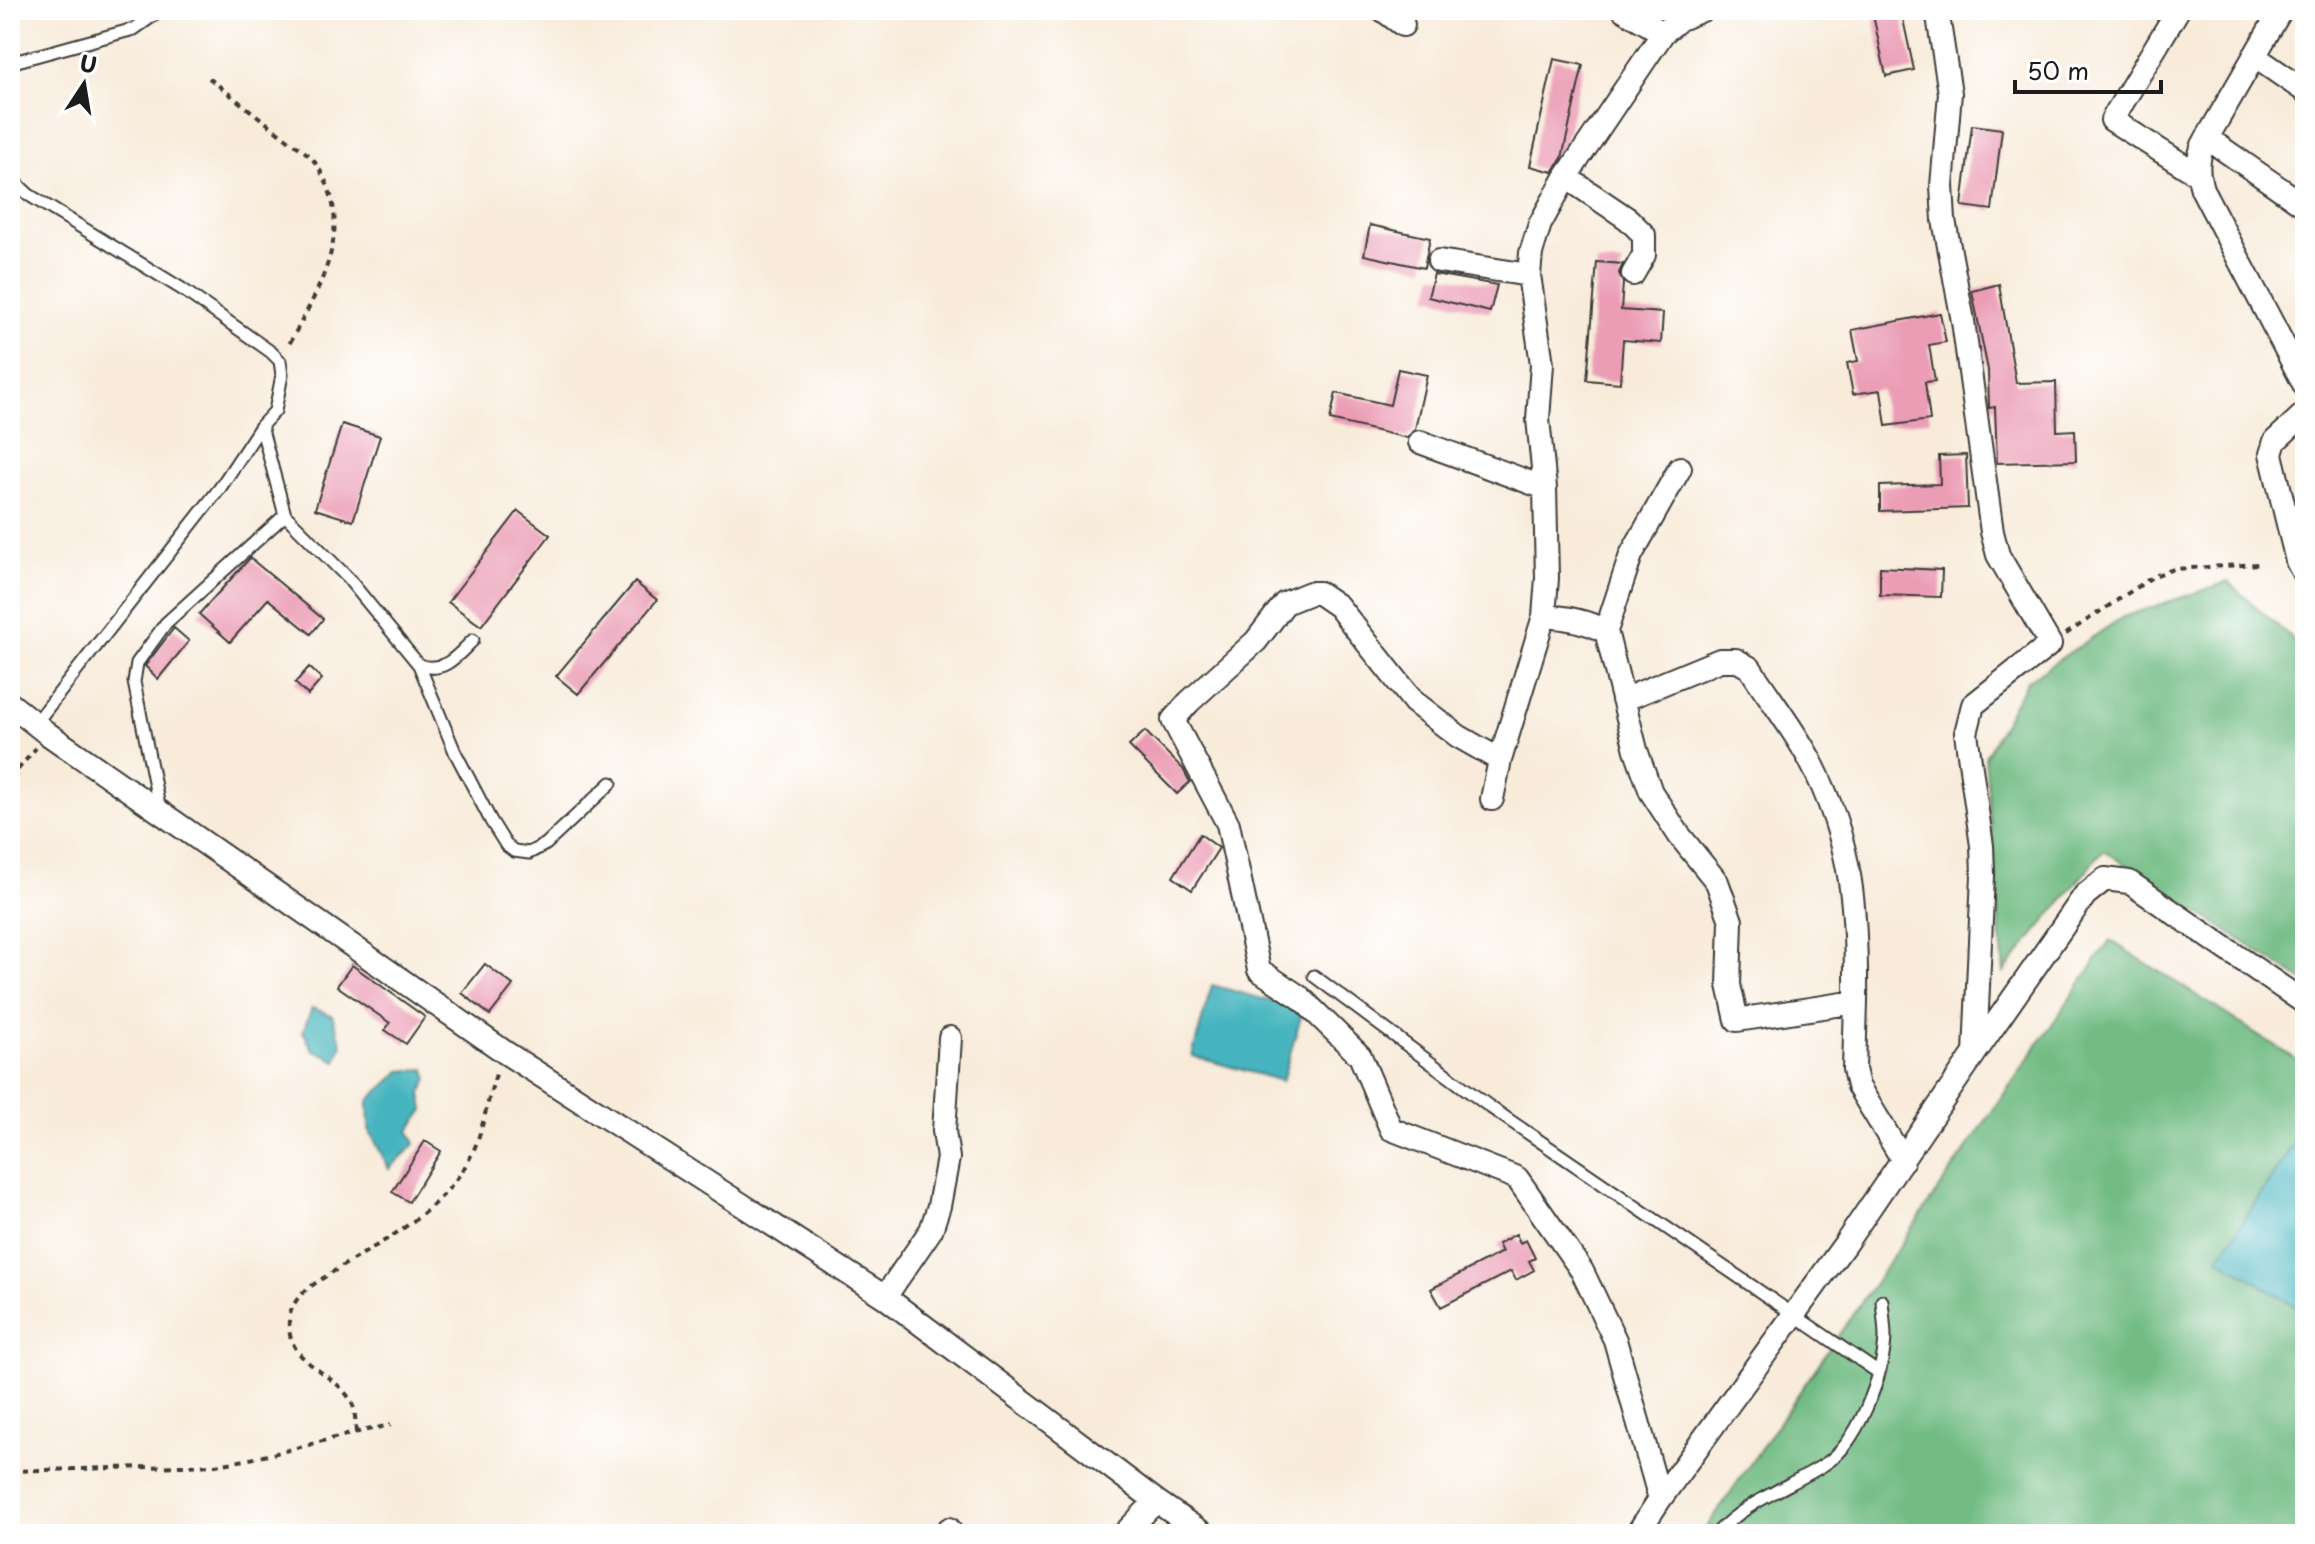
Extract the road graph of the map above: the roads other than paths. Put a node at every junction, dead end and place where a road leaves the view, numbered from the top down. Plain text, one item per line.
1 (156, 10) edge
2 (1383, 10) edge
3 (1624, 10) edge
4 (1702, 10) edge
5 (1937, 10) edge
6 (2178, 10) edge
7 (2281, 10) edge
8 (1403, 25) dead end
9 (1663, 33) junction
10 (2254, 56) junction
11 (10, 63) edge
12 (2305, 91) edge
13 (2207, 138) junction
14 (2197, 174) junction
15 (10, 177) edge
16 (1566, 177) junction
17 (2305, 206) edge
18 (1439, 261) dead end
19 (1633, 274) dead end
20 (1529, 275) junction
21 (2305, 386) edge
22 (2305, 413) edge
23 (261, 426) junction
24 (1420, 442) dead end
25 (1680, 468) dead end
26 (1545, 488) junction
27 (285, 515) junction
28 (2305, 576) edge
29 (1544, 616) junction
30 (1606, 631) junction
31 (473, 640) dead end
32 (419, 665) junction
33 (1623, 700) junction
34 (10, 704) edge
35 (42, 729) junction
36 (1500, 760) junction
37 (611, 783) dead end
38 (1492, 799) dead end
39 (160, 812) junction
40 (1314, 976) dead end
41 (1856, 1002) junction
42 (2305, 1003) edge
43 (950, 1038) dead end
44 (1975, 1053) junction
45 (1903, 1160) junction
46 (885, 1297) junction
47 (1882, 1301) dead end
48 (1794, 1314) junction
49 (1879, 1373) junction
50 (1660, 1499) junction
51 (1156, 1501) junction
52 (1124, 1534) edge
53 (1204, 1534) edge
54 (1637, 1534) edge
55 (1716, 1534) edge

1 - 11 lane
2 - 8 street
3 - 9 street
4 - 9 street
5 - 44 street
6 - 14 street
7 - 10 street
9 - 16 street
10 - 12 street
10 - 13 street
13 - 14 street
13 - 17 street
14 - 21 street
15 - 23 lane
16 - 19 street
16 - 20 street
18 - 20 street
20 - 26 street
22 - 28 street
23 - 27 lane
23 - 35 lane
24 - 26 street
25 - 30 street
26 - 29 street
27 - 32 lane
27 - 39 lane
29 - 30 street
29 - 36 street
30 - 33 street
31 - 32 lane
32 - 37 lane
33 - 41 street
33 - 41 street
34 - 35 street
35 - 39 street
36 - 38 street
36 - 50 street
39 - 46 street
40 - 48 lane
41 - 45 street
42 - 44 street
43 - 46 street
44 - 45 street
45 - 48 street
46 - 51 street
47 - 49 lane
48 - 49 lane
48 - 50 street
49 - 55 lane
50 - 54 street
51 - 52 street
51 - 53 street

